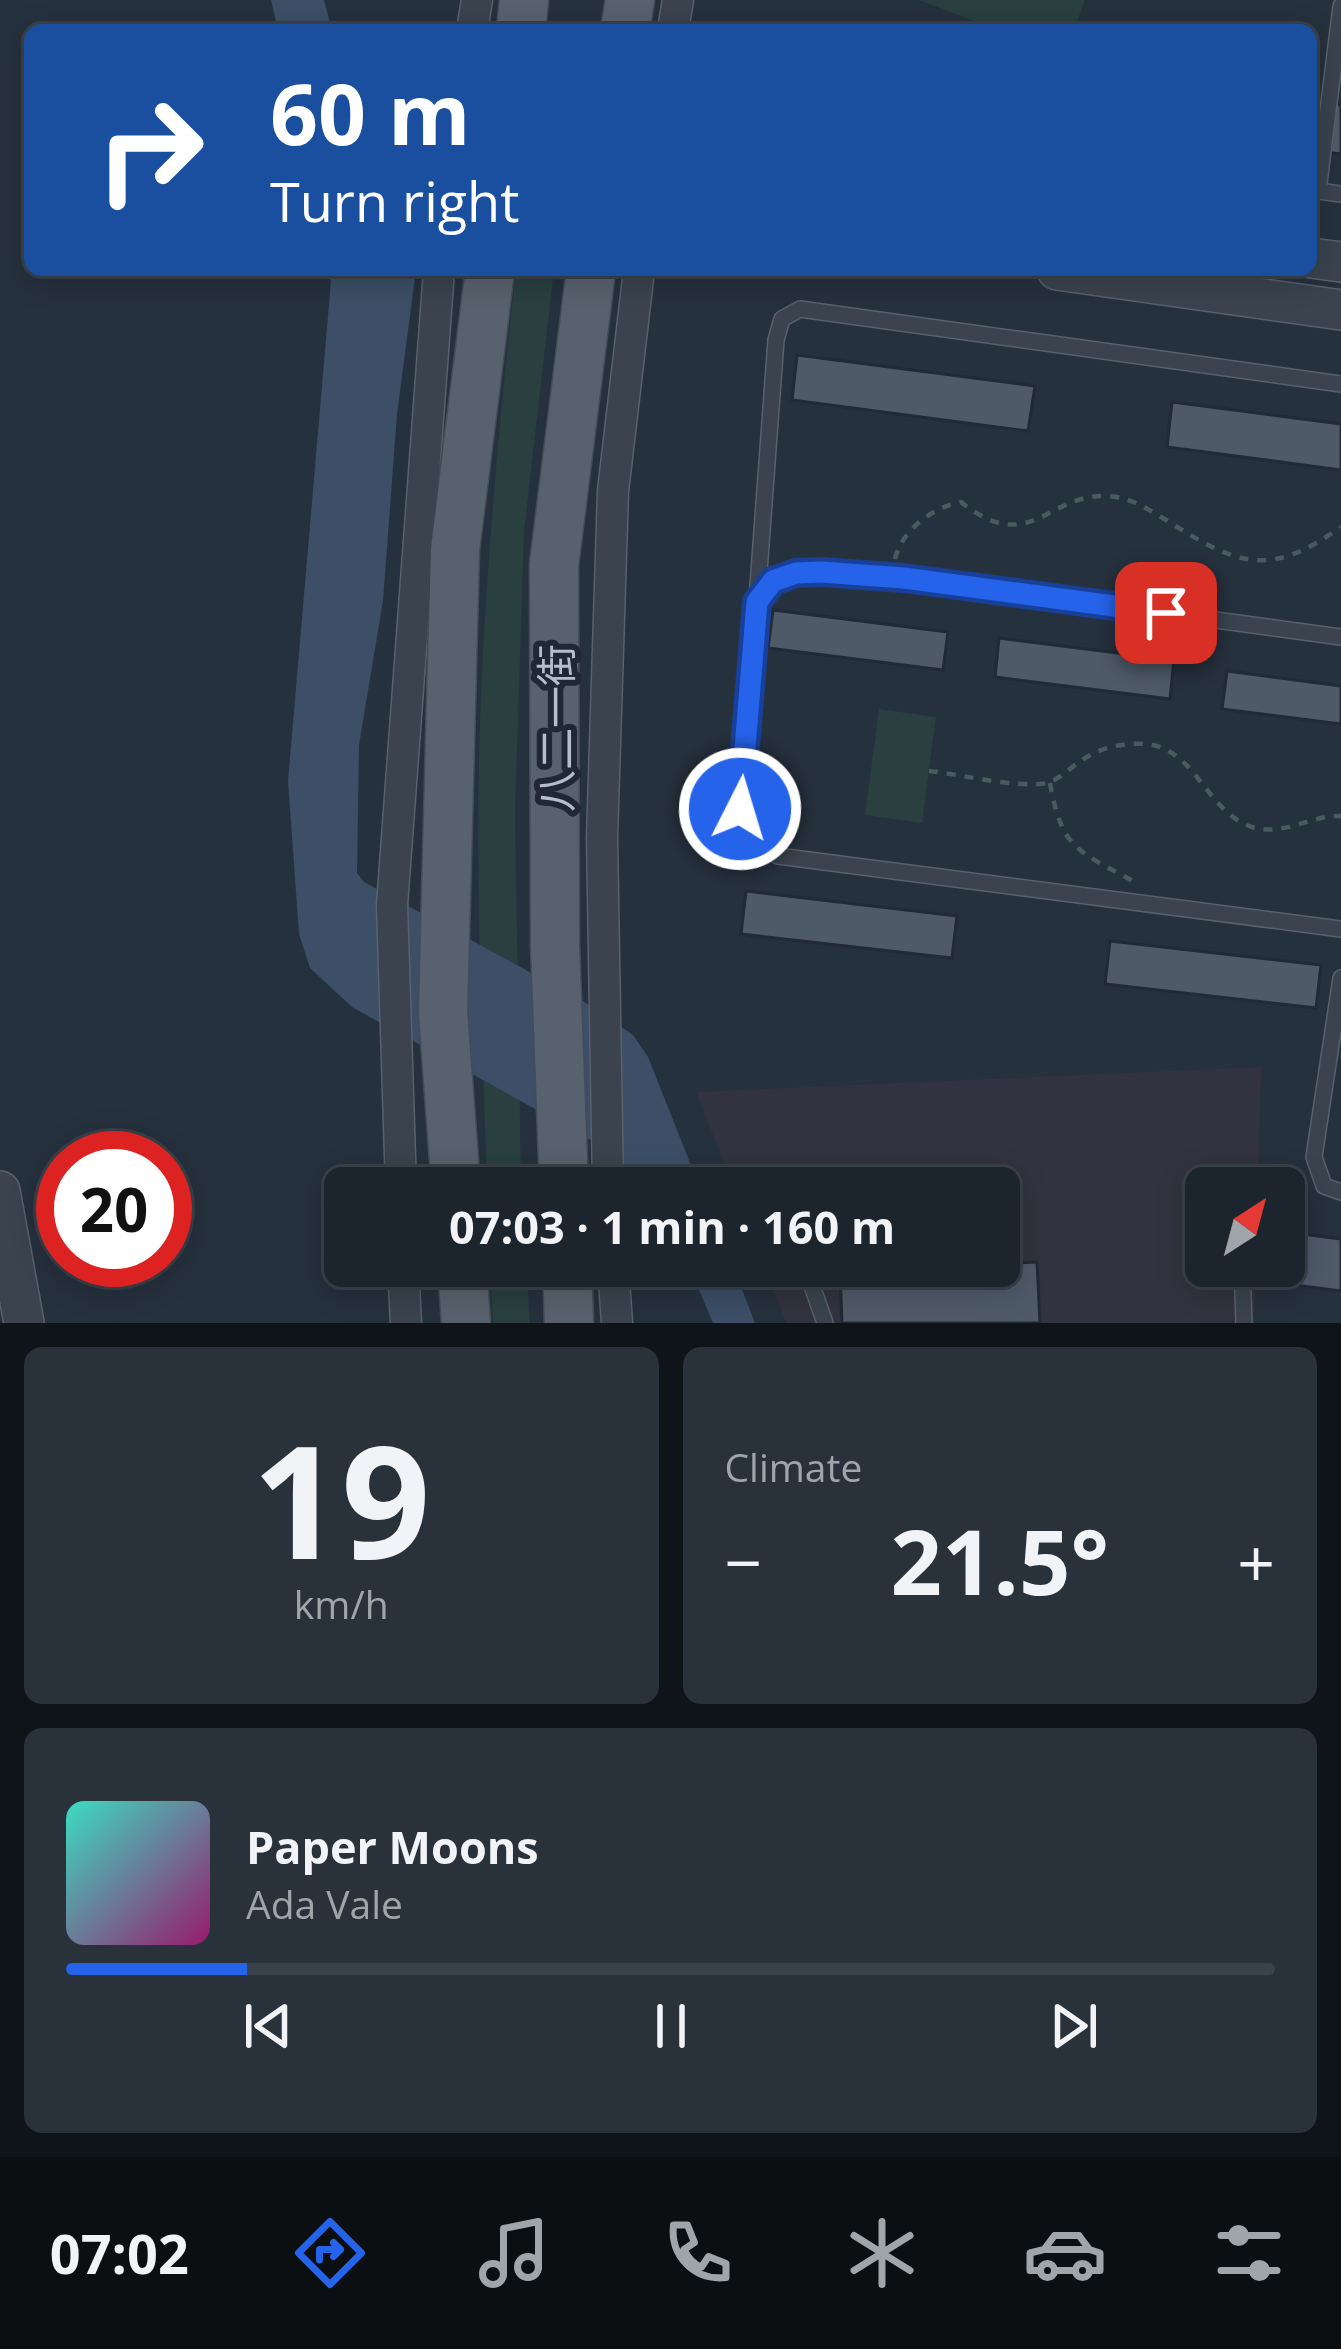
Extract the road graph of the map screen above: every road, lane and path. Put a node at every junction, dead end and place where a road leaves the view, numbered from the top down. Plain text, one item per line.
1 (1341, 6) edge
2 (1317, 177) edge
3 (440, 276) edge
4 (489, 276) edge
5 (590, 276) edge
6 (638, 276) edge
7 (1100, 276) edge
8 (1341, 310) edge
9 (1341, 384) edge
10 (1341, 527) edge
11 (892, 577) junction
12 (757, 602) junction
13 (1341, 637) edge
14 (929, 771) dead end
15 (1050, 783) junction
16 (1341, 816) edge
17 (1153, 904) junction
18 (1341, 929) edge
19 (1341, 978) edge
20 (399, 1167) edge
21 (454, 1167) edge
22 (563, 1167) edge
23 (608, 1167) edge
24 (0, 1191) edge
25 (1341, 1192) edge
26 (405, 1287) edge
27 (568, 1287) edge
28 (614, 1287) edge
29 (812, 1287) edge
30 (1243, 1287) edge
31 (24, 1323) edge
32 (406, 1323) edge
33 (569, 1323) edge
34 (617, 1323) edge
35 (825, 1323) edge
36 (1244, 1323) edge

1 - 2 lane
3 - 20 street
4 - 21 main road
5 - 22 main road, 八二一街
6 - 23 street
7 - 8 street
9 - 12 lane
10 - 11 path
11 - 12 lane
11 - 13 lane
12 - 17 lane
14 - 15 path
15 - 16 path
15 - 17 path
17 - 18 lane
19 - 25 lane
24 - 31 street
26 - 32 street
27 - 33 main road
28 - 34 street
29 - 35 lane
30 - 36 lane

